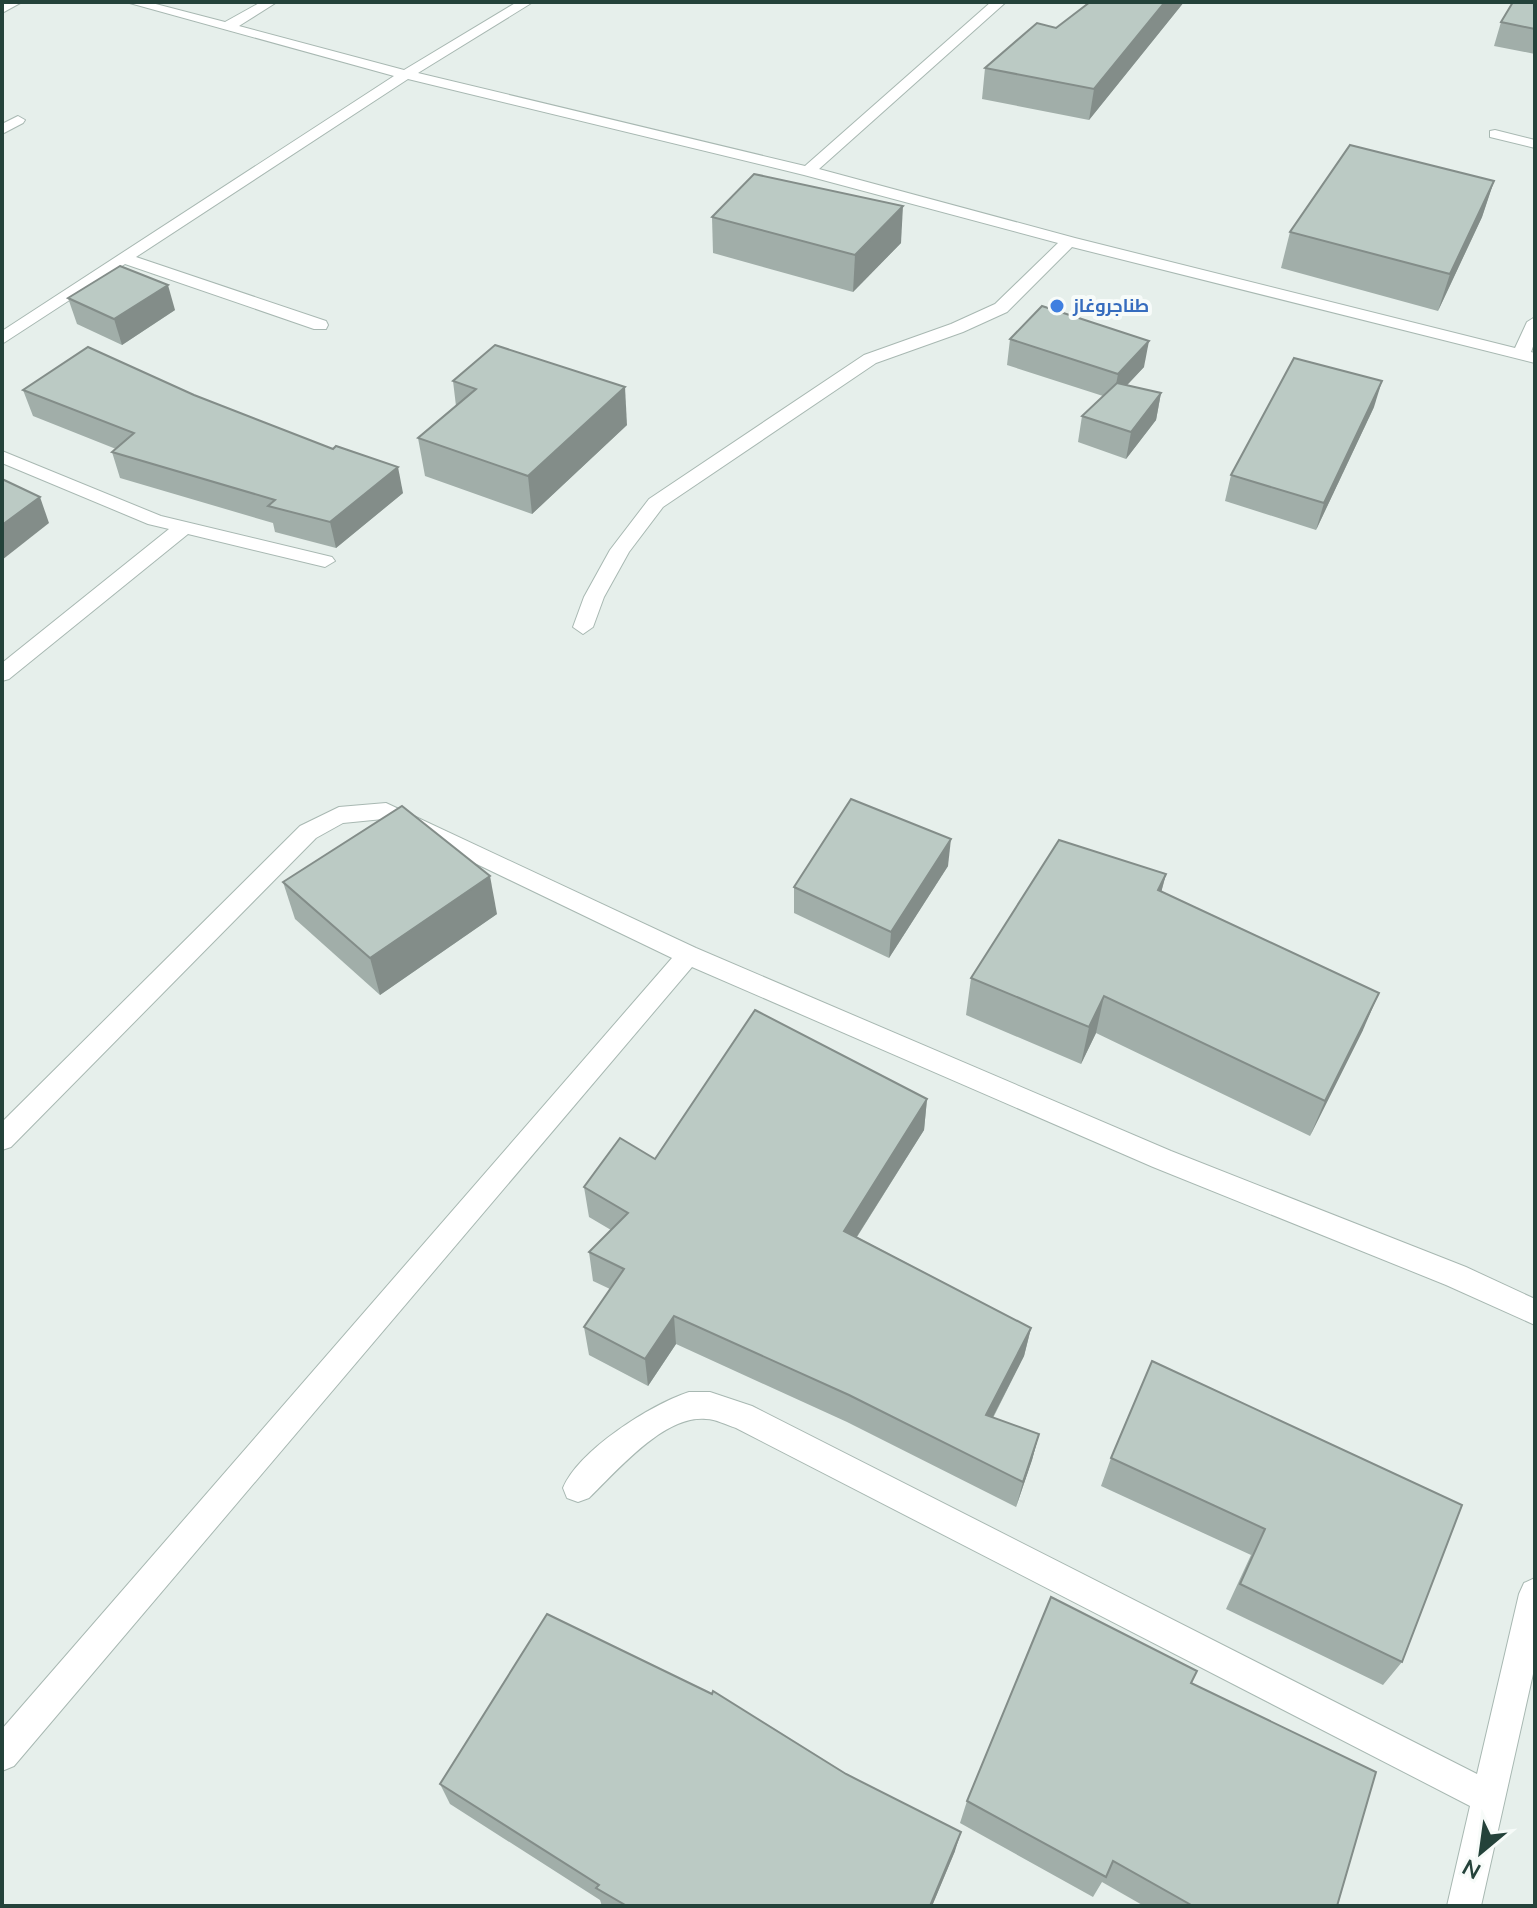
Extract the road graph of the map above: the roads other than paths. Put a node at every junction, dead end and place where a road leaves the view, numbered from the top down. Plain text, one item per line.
1 (15, 2) edge
2 (133, 2) edge
3 (270, 2) edge
4 (526, 2) edge
5 (999, 2) edge
6 (2, 9) edge
7 (229, 26) junction
8 (408, 75) junction
9 (18, 120) dead end
10 (2, 130) edge
11 (1495, 134) dead end
12 (1535, 144) edge
13 (808, 171) junction
14 (1069, 241) junction
15 (122, 258) junction
16 (1535, 322) edge
17 (320, 325) dead end
18 (2, 339) edge
19 (1528, 356) edge
20 (2, 456) edge
21 (184, 527) junction
22 (325, 561) dead end
23 (583, 627) dead end
24 (2, 674) edge
25 (688, 955) junction
26 (2, 1139) edge
27 (1535, 1312) edge
28 (578, 1488) dead end
29 (1535, 1594) edge
30 (2, 1754) edge
31 (1489, 1798) junction
32 (1464, 1906) edge

1 - 6 street
2 - 7 street
3 - 7 street
4 - 8 street
5 - 13 street
7 - 8 street
8 - 13 street
8 - 15 street
9 - 10 street
11 - 12 street
13 - 14 street
14 - 19 street
14 - 23 street
15 - 17 street
15 - 18 street
16 - 19 street
20 - 21 street
21 - 22 street
21 - 24 street
25 - 26 street
25 - 27 street
25 - 30 street
28 - 31 street
29 - 31 street
31 - 32 street

